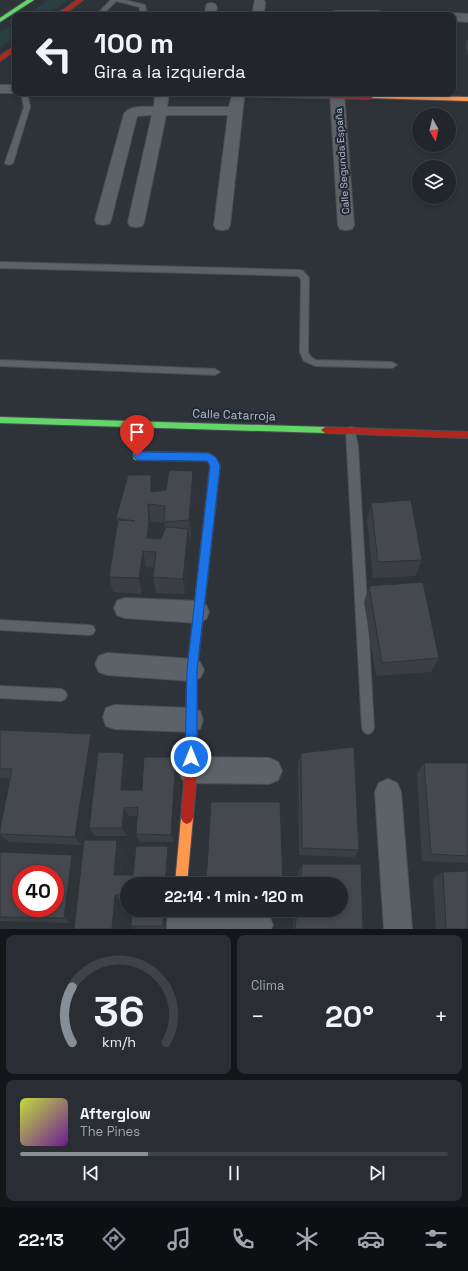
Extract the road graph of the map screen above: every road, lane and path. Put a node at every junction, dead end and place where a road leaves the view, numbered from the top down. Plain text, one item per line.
1 (31, 0) edge
2 (80, 0) edge
3 (114, 0) edge
4 (117, 0) edge
5 (259, 2) dead end
6 (12, 12) edge
7 (12, 12) edge
8 (64, 12) edge
9 (102, 12) edge
10 (142, 12) edge
11 (258, 12) edge
12 (456, 18) edge
13 (468, 18) edge
14 (0, 20) edge
15 (12, 50) edge
16 (0, 59) edge
17 (0, 89) edge
18 (12, 89) edge
19 (25, 96) edge
20 (162, 96) edge
21 (244, 96) edge
22 (337, 96) edge
23 (423, 96) edge
24 (468, 99) edge
25 (160, 110) junction
26 (236, 111) junction
27 (10, 163) dead end
28 (103, 220) dead end
29 (136, 222) dead end
30 (222, 225) dead end
31 (346, 225) dead end
32 (0, 265) edge
33 (0, 363) edge
34 (392, 365) dead end
35 (214, 372) dead end
36 (0, 420) edge
37 (351, 431) junction
38 (468, 435) edge
39 (137, 456) dead end
40 (125, 608) dead end
41 (198, 612) junction
42 (0, 625) edge
43 (89, 630) dead end
44 (107, 664) dead end
45 (192, 670) junction
46 (0, 692) edge
47 (61, 695) dead end
48 (115, 717) dead end
49 (191, 720) junction
50 (368, 728) dead end
51 (191, 770) junction
52 (269, 771) dead end
53 (388, 792) dead end
54 (182, 877) edge
55 (178, 920) edge
56 (259, 925) dead end
57 (398, 929) edge

1 - 6 main road
2 - 8 main road
3 - 9 lane
4 - 10 lane
5 - 11 street
7 - 14 main road
12 - 13 street
15 - 16 main road
17 - 18 street
19 - 27 lane
20 - 25 street
21 - 26 street
22 - 31 street, Calle Segunda España
23 - 24 main road
25 - 26 street
25 - 28 street
25 - 29 street
26 - 30 street
32 - 34 lane
33 - 35 lane
36 - 37 main road, Calle Catarroja
37 - 38 main road, Calle Catarroja
37 - 50 lane
39 - 41 main road
40 - 41 street
41 - 45 main road
42 - 43 lane
44 - 45 street
45 - 49 main road
46 - 47 lane
48 - 49 street
49 - 51 main road
51 - 52 street
51 - 54 main road
53 - 57 street
55 - 56 street

